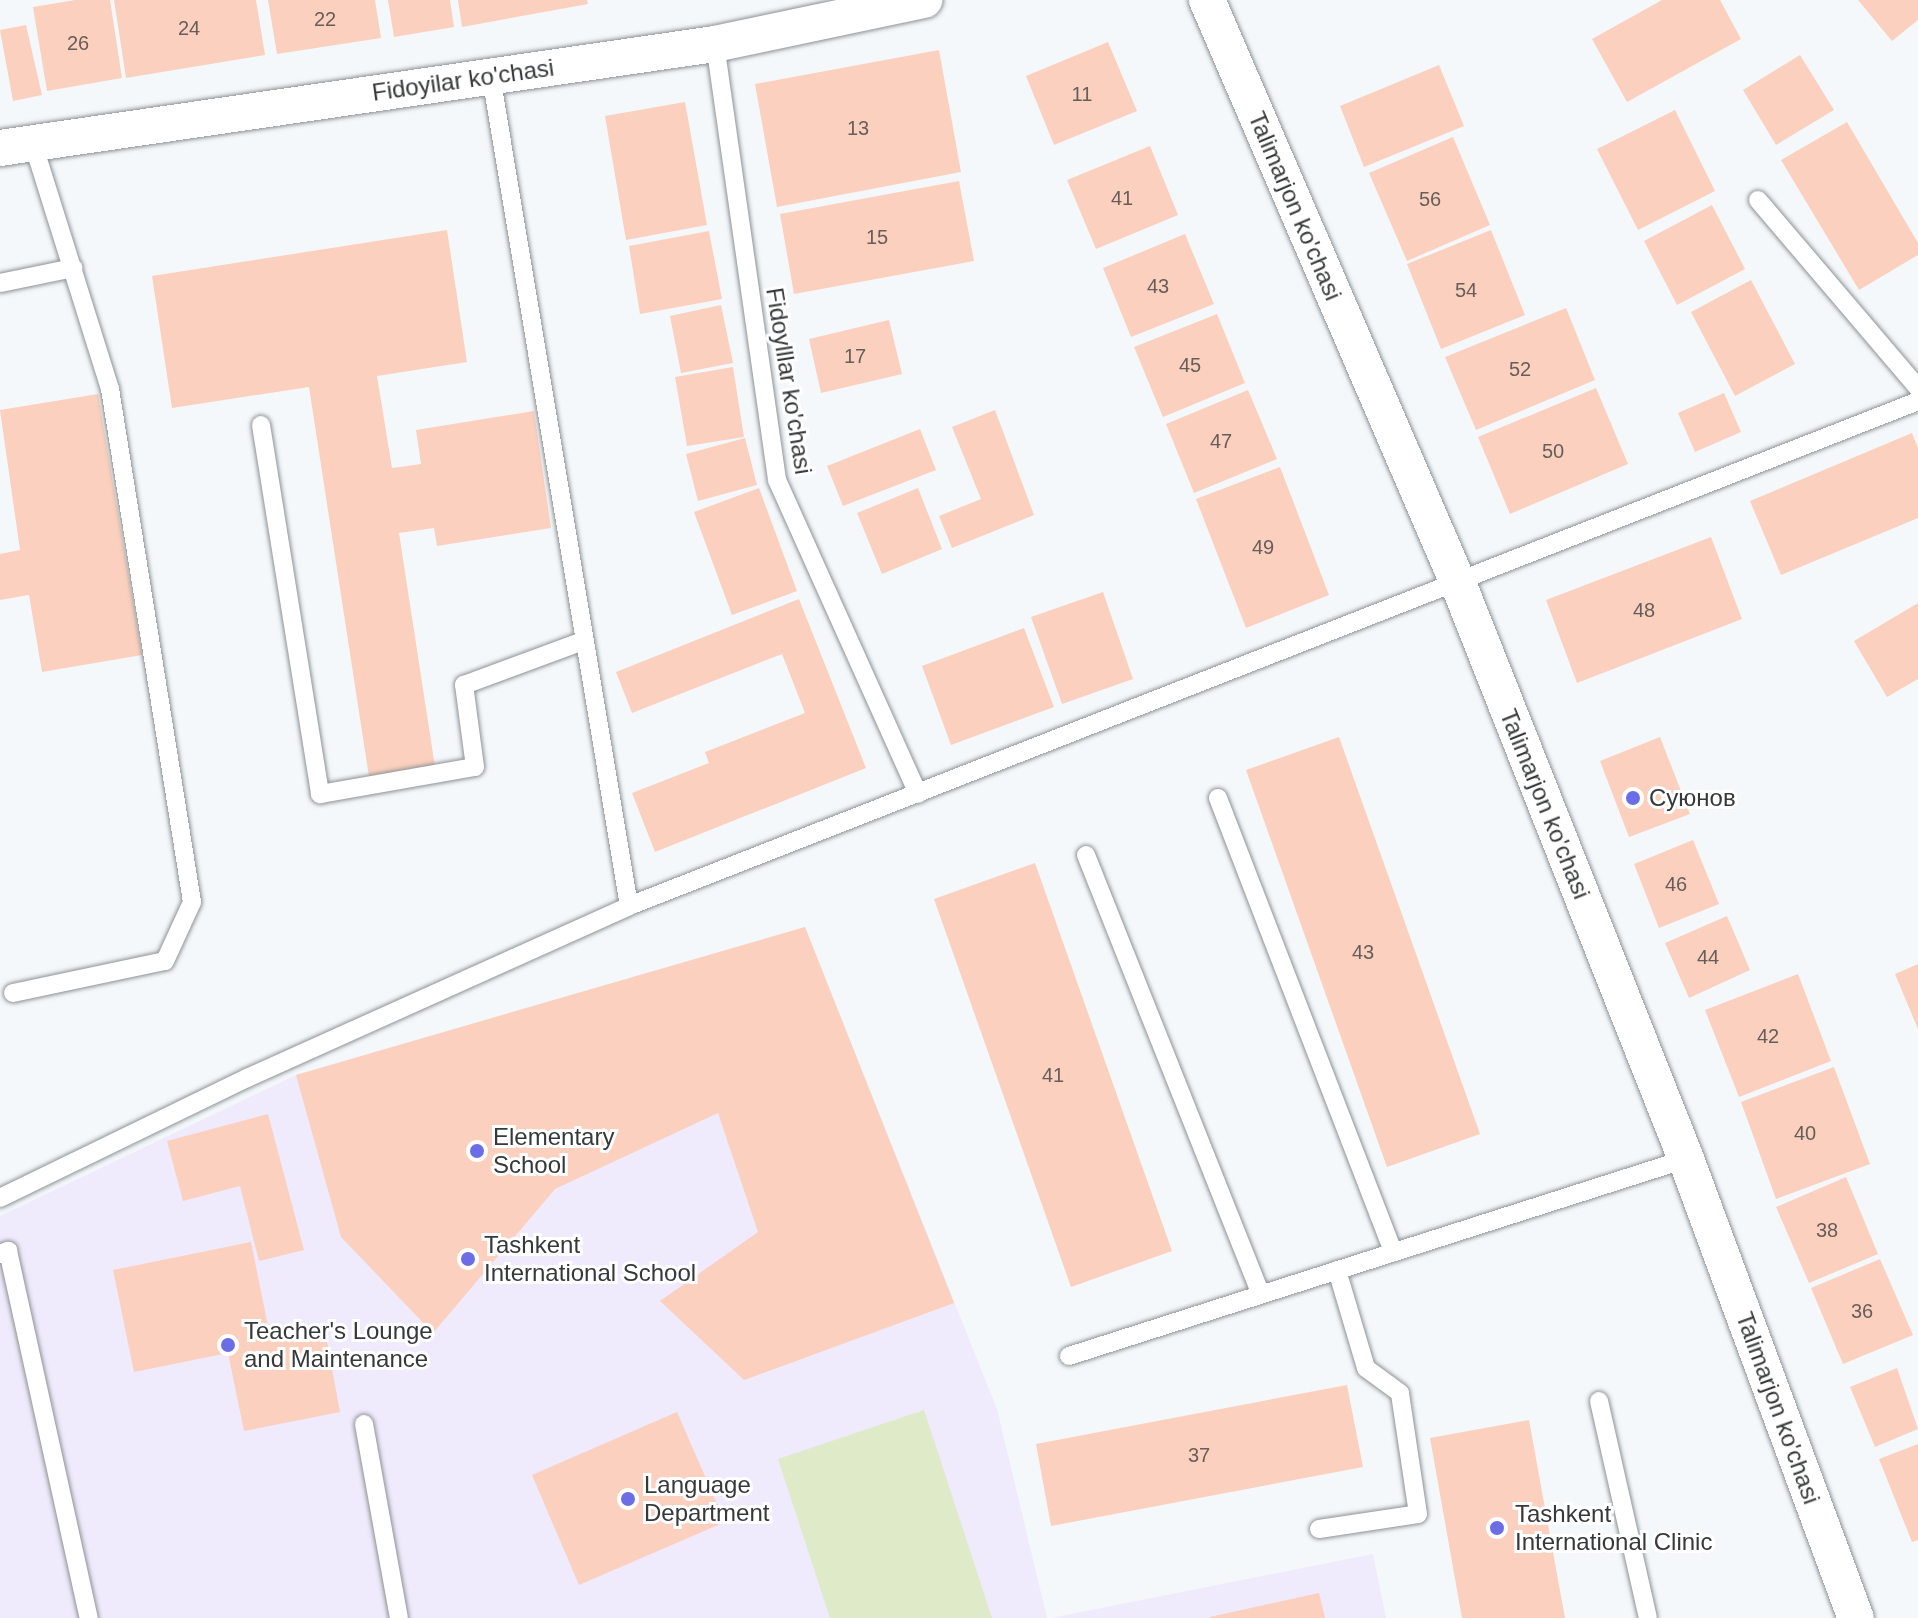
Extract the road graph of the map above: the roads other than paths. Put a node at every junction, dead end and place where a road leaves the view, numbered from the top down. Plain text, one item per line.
1 (924, 0) edge
2 (1207, 0) edge
3 (880, 4) edge
4 (715, 44) junction
5 (491, 76) junction
6 (17, 145) edge
7 (1758, 200) dead end
8 (73, 268) junction
9 (0, 283) edge
10 (1918, 388) edge
11 (1918, 401) edge
12 (261, 425) dead end
13 (1458, 583) junction
14 (583, 641) junction
15 (918, 794) junction
16 (1218, 798) dead end
17 (1086, 855) dead end
18 (629, 906) junction
19 (13, 993) dead end
20 (1686, 1159) junction
21 (0, 1198) edge
22 (1393, 1252) junction
23 (0, 1254) edge
24 (1337, 1270) junction
25 (1261, 1294) junction
26 (1069, 1356) dead end
27 (1599, 1401) dead end
28 (364, 1424) dead end
29 (1319, 1529) dead end
30 (89, 1618) edge
31 (399, 1618) edge
32 (1648, 1618) edge
33 (1856, 1618) edge

1 - 3 street, Fidoyilar ko'chasi
2 - 13 street, Talimarjon ko'chasi
3 - 4 street, Fidoyilar ko'chasi
4 - 5 street, Fidoyilar ko'chasi
4 - 15 lane, Fidoylllar ko'chasi
5 - 6 street, Fidoyilar ko'chasi
5 - 14 lane
6 - 8 lane
7 - 10 lane
8 - 9 lane
8 - 19 lane
11 - 13 lane
12 - 14 lane
13 - 15 lane
13 - 20 street, Talimarjon ko'chasi
14 - 18 lane
15 - 18 lane
16 - 22 lane
17 - 25 lane
18 - 21 lane
20 - 22 lane
20 - 33 street, Talimarjon ko'chasi
22 - 24 lane
23 - 30 lane
24 - 25 lane
24 - 29 lane
25 - 26 lane
27 - 32 lane
28 - 31 lane

